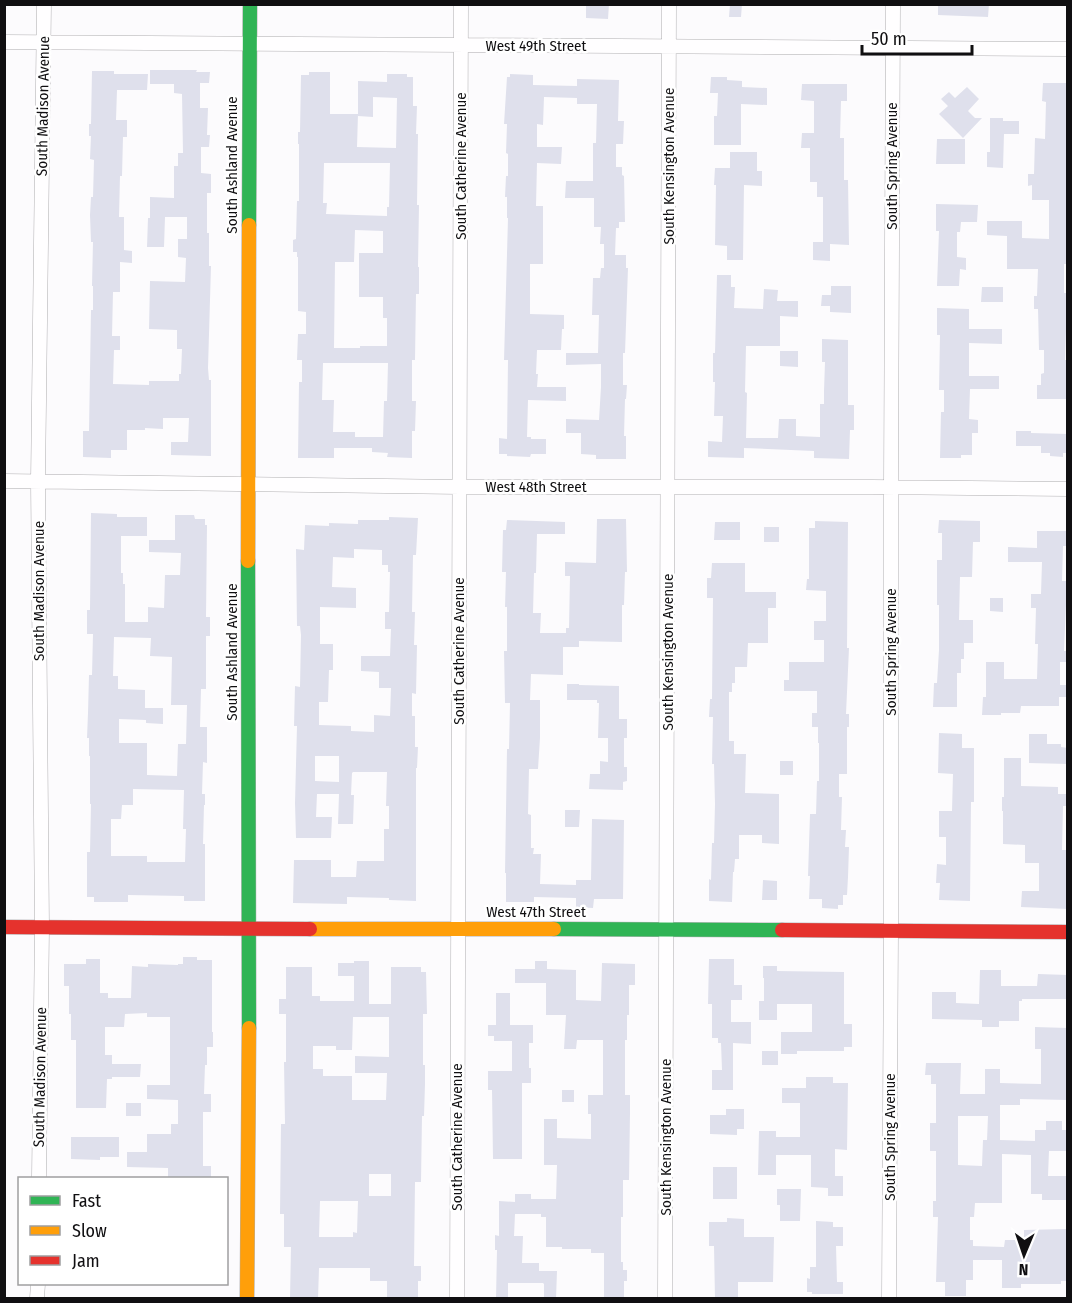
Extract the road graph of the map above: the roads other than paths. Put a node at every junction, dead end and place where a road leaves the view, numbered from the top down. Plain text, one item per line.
1 (44, 4) edge
2 (250, 4) edge
3 (461, 4) edge
4 (669, 4) edge
5 (893, 4) edge
6 (4, 42) edge
7 (44, 43) junction
8 (249, 44) junction
9 (461, 45) junction
10 (669, 47) junction
11 (892, 48) junction
12 (1068, 49) edge
13 (4, 481) edge
14 (38, 481) junction
15 (248, 485) junction
16 (460, 487) junction
17 (668, 487) junction
18 (891, 487) junction
19 (1068, 489) edge
20 (4, 927) edge
21 (42, 928) junction
22 (458, 928) junction
23 (250, 929) junction
24 (667, 930) junction
25 (891, 931) junction
26 (1068, 932) edge
27 (39, 1177) edge
28 (247, 1299) edge
29 (457, 1299) edge
30 (665, 1299) edge
31 (889, 1299) edge

1 - 7 street, South Madison Avenue
2 - 8 street, South Ashland Avenue
3 - 9 street, South Catherine Avenue
4 - 10 street, South Kensington Avenue
5 - 11 street, South Spring Avenue
6 - 7 street, West 49th Street
7 - 8 street, West 49th Street
7 - 14 street, South Madison Avenue
8 - 9 street, West 49th Street
8 - 15 street, South Ashland Avenue
9 - 10 street, West 49th Street
9 - 16 street, South Catherine Avenue
10 - 11 street, West 49th Street
10 - 17 street, South Kensington Avenue
11 - 12 street, West 49th Street
11 - 18 street, South Spring Avenue
13 - 14 street, West 48th Street
14 - 15 street, West 48th Street
14 - 21 street, South Madison Avenue
15 - 16 street, West 48th Street
15 - 23 street, South Ashland Avenue
16 - 17 street, West 48th Street
16 - 22 street, South Catherine Avenue
17 - 18 street, West 48th Street
17 - 24 street, South Kensington Avenue
18 - 19 street, West 48th Street
18 - 25 street, South Spring Avenue
20 - 21 street, West 47th Street
21 - 23 street, West 47th Street
21 - 27 street, South Madison Avenue
22 - 23 street, West 47th Street
22 - 24 street, West 47th Street
22 - 29 street, South Catherine Avenue
23 - 28 street, South Ashland Avenue
24 - 25 street, West 47th Street
24 - 30 street, South Kensington Avenue
25 - 26 street, West 47th Street
25 - 31 street, South Spring Avenue

